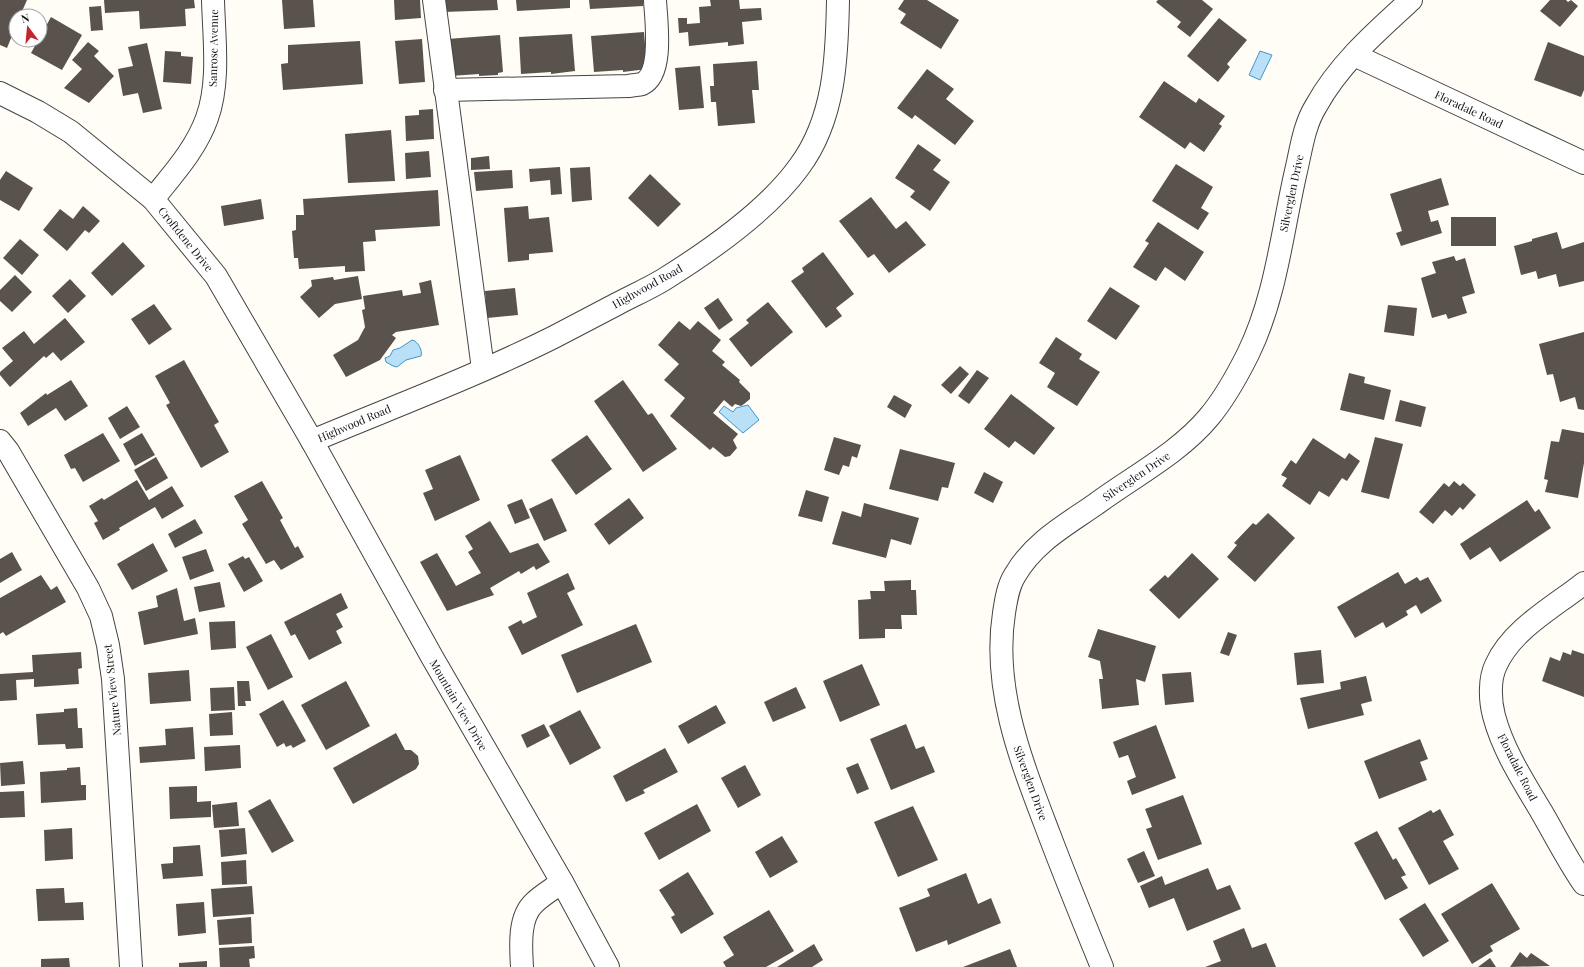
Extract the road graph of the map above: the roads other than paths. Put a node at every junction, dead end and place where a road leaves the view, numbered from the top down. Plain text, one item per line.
1 (213, 0) edge
2 (434, 0) edge
3 (655, 0) edge
4 (838, 0) edge
5 (1411, 0) edge
6 (1354, 55) junction
7 (445, 90) junction
8 (0, 94) edge
9 (1584, 163) edge
10 (153, 199) junction
11 (483, 370) junction
12 (0, 441) edge
13 (312, 441) junction
14 (1584, 583) edge
15 (562, 882) junction
16 (1584, 884) edge
17 (131, 967) edge
18 (522, 967) edge
19 (608, 967) edge
20 (1102, 967) edge

1 - 10 street, Sanrose Avenue
2 - 7 street
3 - 7 street
4 - 11 street, Highwood Road
5 - 6 street, Silverglen Drive
6 - 9 street, Floradale Road
6 - 20 street, Silverglen Drive
7 - 11 street
8 - 10 street, Croftdene Drive
10 - 13 street, Croftdene Drive
11 - 13 street, Highwood Road
12 - 17 street, Nature View Street
13 - 15 street, Mountain View Drive
14 - 16 street, Floradale Road
15 - 18 street
15 - 19 street, Mountain View Drive

